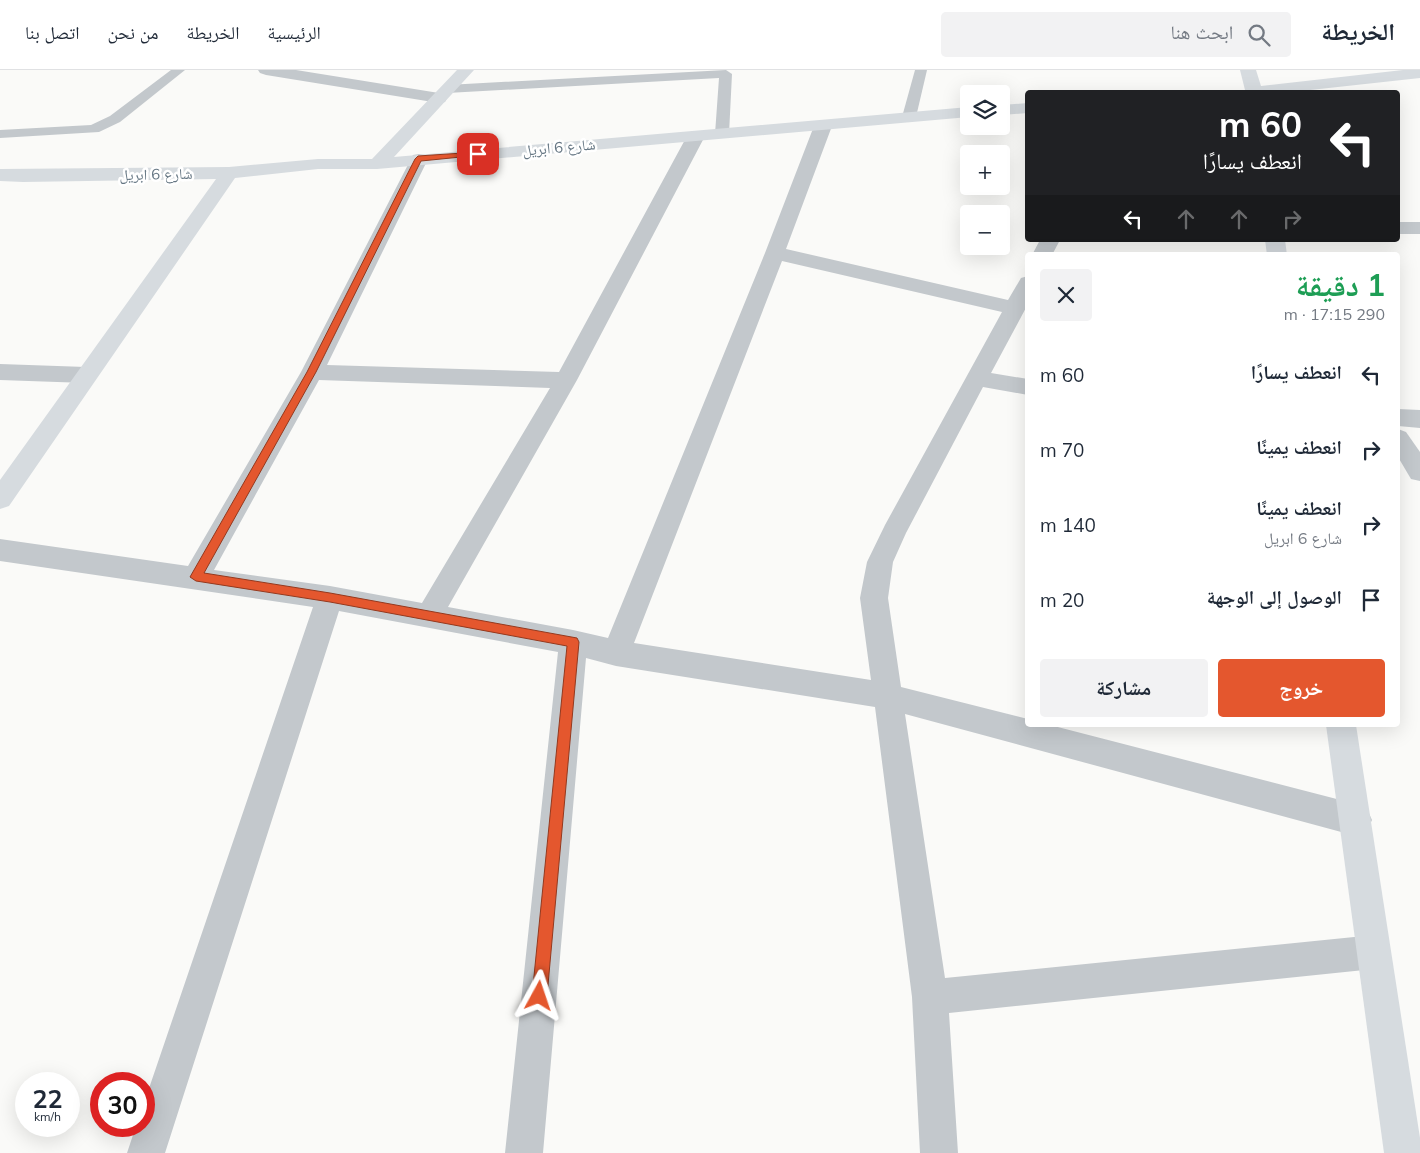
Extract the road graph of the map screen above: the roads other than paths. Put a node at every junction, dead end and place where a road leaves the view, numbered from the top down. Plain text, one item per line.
1 (179, 70) edge
2 (266, 70) edge
3 (466, 70) edge
4 (921, 70) edge
5 (1248, 70) edge
6 (1420, 73) edge
7 (1253, 90) edge
8 (1271, 90) edge
9 (443, 94) junction
10 (1025, 108) edge
11 (1010, 109) edge
12 (960, 113) edge
13 (909, 116) junction
14 (823, 126) junction
15 (0, 134) edge
16 (722, 134) junction
17 (696, 136) junction
18 (418, 159) junction
19 (377, 164) junction
20 (229, 173) junction
21 (0, 175) edge
22 (1400, 228) edge
23 (1420, 228) edge
24 (776, 253) junction
25 (1025, 288) edge
26 (1014, 308) junction
27 (0, 372) edge
28 (312, 372) junction
29 (86, 375) junction
30 (976, 378) junction
31 (566, 380) junction
32 (1025, 387) edge
33 (1400, 418) edge
34 (1420, 418) edge
35 (1400, 441) edge
36 (1420, 472) edge
37 (0, 499) edge
38 (0, 550) edge
39 (196, 577) junction
40 (330, 598) junction
41 (428, 617) junction
42 (573, 642) junction
43 (616, 654) junction
44 (886, 696) junction
45 (1341, 727) edge
46 (1039, 731) edge
47 (1356, 820) junction
48 (1374, 952) junction
49 (930, 997) junction
50 (146, 1153) edge
51 (524, 1153) edge
52 (939, 1153) edge
53 (1403, 1153) edge

1 - 15 lane
2 - 9 street
3 - 9 street
4 - 13 lane
5 - 7 street
6 - 8 street
9 - 16 lane
9 - 19 street
10 - 11 street
12 - 13 street, شارع 6 ابريل
13 - 14 street, شارع 6 ابريل
14 - 16 street, شارع 6 ابريل
14 - 24 street
16 - 17 street, شارع 6 ابريل
17 - 18 street, شارع 6 ابريل
17 - 31 street
18 - 19 street, شارع 6 ابريل
18 - 28 street
19 - 20 street, شارع 6 ابريل
20 - 21 street, شارع 6 ابريل
20 - 29 street
22 - 23 street
24 - 26 street
24 - 43 street
25 - 26 street
26 - 30 street
27 - 29 street
28 - 31 street
28 - 39 street
29 - 37 street
30 - 32 street
30 - 44 street
31 - 41 street
33 - 34 street
35 - 36 street
38 - 39 street
39 - 40 street
40 - 41 street
40 - 50 street
41 - 42 street
42 - 43 street
42 - 51 street
43 - 44 street
44 - 46 street
44 - 49 street
45 - 47 street
46 - 47 street
47 - 48 street
48 - 49 street
48 - 53 street
49 - 52 street

